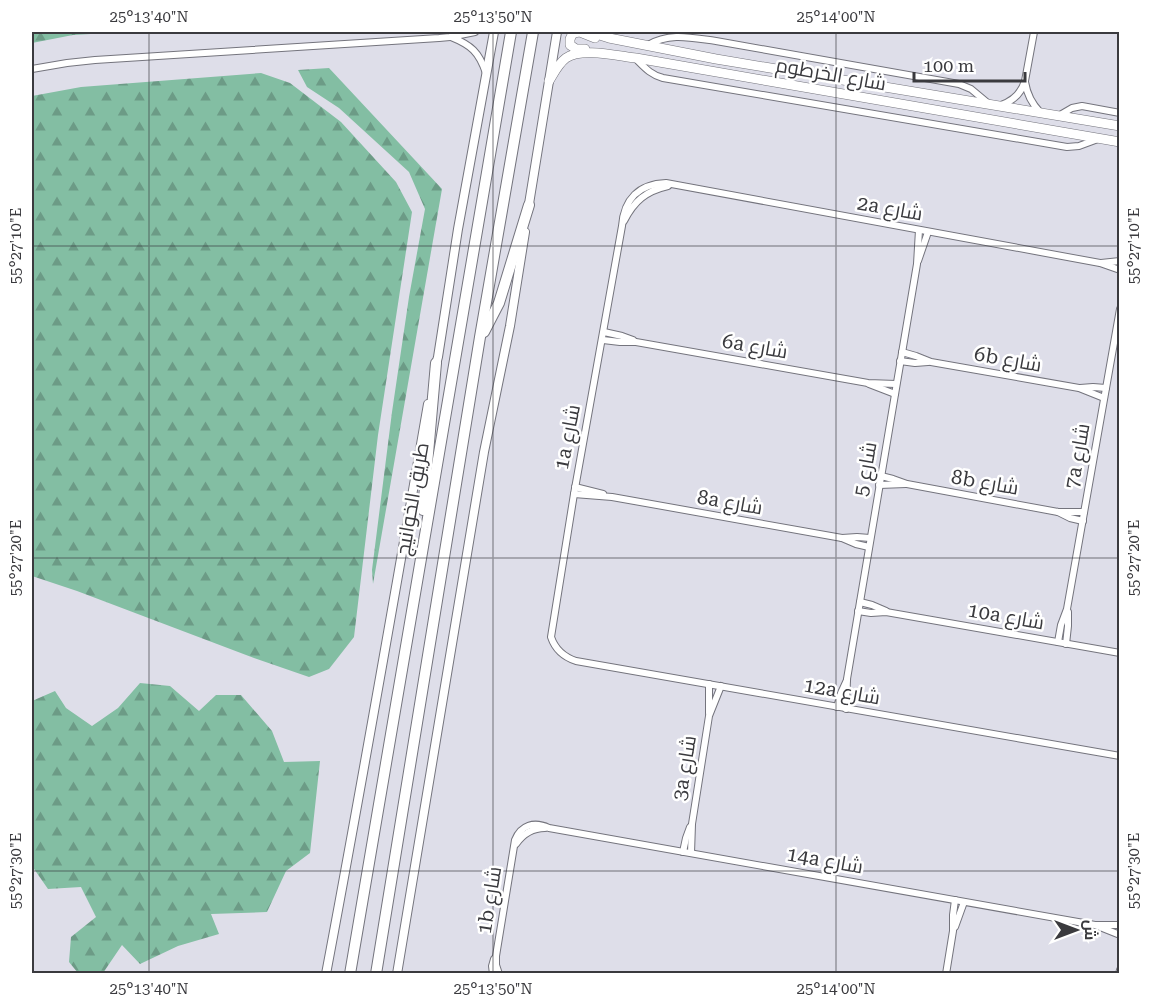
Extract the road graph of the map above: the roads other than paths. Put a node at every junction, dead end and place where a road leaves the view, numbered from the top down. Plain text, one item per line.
1 (475, 32) edge
2 (494, 32) edge
3 (511, 32) edge
4 (533, 32) edge
5 (557, 32) edge
6 (590, 32) edge
7 (1034, 32) edge
8 (450, 37) junction
9 (609, 38) junction
10 (648, 45) junction
11 (604, 55) junction
12 (636, 58) junction
13 (32, 69) edge
14 (487, 75) junction
15 (549, 81) junction
16 (1025, 81) junction
17 (912, 91) junction
18 (875, 100) junction
19 (993, 105) junction
20 (1041, 113) junction
21 (1119, 113) edge
22 (1059, 116) junction
23 (1119, 126) edge
24 (1098, 138) junction
25 (1119, 142) edge
26 (637, 196) joint
27 (529, 205) junction
28 (919, 230) junction
29 (928, 232) junction
30 (1119, 261) edge
31 (1100, 263) junction
32 (917, 264) junction
33 (1119, 270) edge
34 (1119, 309) edge
35 (604, 332) junction
36 (480, 337) junction
37 (603, 340) junction
38 (1117, 340) edge
39 (636, 342) junction
40 (1116, 348) edge
41 (902, 352) junction
42 (900, 361) junction
43 (931, 362) junction
44 (436, 363) junction
45 (868, 383) junction
46 (896, 384) junction
47 (1079, 388) junction
48 (1106, 388) junction
49 (895, 394) junction
50 (1104, 398) junction
51 (881, 476) junction
52 (907, 484) junction
53 (879, 485) junction
54 (574, 491) junction
55 (1058, 512) junction
56 (1084, 512) junction
57 (1083, 521) junction
58 (842, 538) junction
59 (870, 538) junction
60 (869, 547) junction
61 (420, 554) junction
62 (860, 602) junction
63 (1067, 609) junction
64 (858, 611) junction
65 (886, 612) junction
66 (1058, 642) junction
67 (1066, 644) junction
68 (561, 652) joint
69 (1119, 653) edge
70 (847, 679) junction
71 (710, 684) junction
72 (721, 686) junction
73 (837, 707) junction
74 (846, 709) junction
75 (709, 716) junction
76 (1119, 756) edge
77 (692, 824) junction
78 (524, 831) joint
79 (683, 852) junction
80 (691, 853) junction
81 (955, 900) junction
82 (964, 902) junction
83 (1095, 925) junction
84 (1119, 925) edge
85 (953, 931) junction
86 (1119, 935) edge
87 (496, 956) junction
88 (326, 974) edge
89 (350, 974) edge
90 (376, 974) edge
91 (397, 974) edge
92 (493, 974) edge
93 (499, 974) edge
94 (946, 974) edge

1 - 8 street
2 - 14 street
3 - 61 highway, طريق الخوانيج
4 - 36 highway, طريق الخوانيج
5 - 15 street
6 - 9 main road, شارع الخرطوم
7 - 16 street
8 - 13 street
8 - 14 street
9 - 10 main road, شارع الخرطوم
9 - 11 main road
10 - 17 main road, شارع الخرطوم
10 - 19 street
11 - 12 main road, شارع الخرطوم
11 - 15 main road, شارع الخرطوم
12 - 18 main road, شارع الخرطوم
12 - 24 street
14 - 44 street
15 - 27 street
16 - 19 street
16 - 20 street
17 - 18 main road
17 - 19 main road, شارع الخرطوم
18 - 24 main road, شارع الخرطوم
19 - 20 main road, شارع الخرطوم
20 - 22 main road, شارع الخرطوم
21 - 22 street
22 - 23 main road, شارع الخرطوم
24 - 25 main road, شارع الخرطوم
26 - 28 street, 2a شارع
26 - 35 street, 1a شارع
27 - 36 highway
27 - 91 street
28 - 29 street, 2a شارع
28 - 32 street, شارع 5
29 - 31 street, 2a شارع
29 - 32 street, شارع 5
30 - 31 street, 2a شارع
31 - 33 street, 2a شارع
32 - 41 street, شارع 5
34 - 38 street, 7a شارع
35 - 37 street, 1a شارع
35 - 39 street, 6a شارع
36 - 90 highway, طريق الخوانيج
37 - 39 street, 6a شارع
37 - 54 street, 1a شارع
38 - 40 street, 7a شارع
39 - 45 street, 6a شارع
40 - 48 street, 7a شارع
41 - 42 street, شارع 5
41 - 43 street, 6b شارع
42 - 43 street, 6b شارع
42 - 46 street, شارع 5
43 - 47 street, 6b شارع
44 - 61 highway
44 - 88 street
45 - 46 street, 6a شارع
45 - 49 street, 6a شارع
46 - 49 street, شارع 5
47 - 48 street, 6b شارع
47 - 50 street, 6b شارع
48 - 50 street, 7a شارع
49 - 51 street, شارع 5
50 - 56 street, 7a شارع
51 - 52 street, 8b شارع
51 - 53 street, شارع 5
52 - 53 street, 8b شارع
52 - 55 street, 8b شارع
53 - 59 street, شارع 5
54 - 58 street, 8a شارع
54 - 68 street, 1a شارع
55 - 56 street, 8b شارع
55 - 57 street, 8b شارع
56 - 57 street, 7a شارع
57 - 63 street, 7a شارع
58 - 59 street, 8a شارع
58 - 60 street, 8a شارع
59 - 60 street, شارع 5
60 - 62 street, شارع 5
61 - 89 highway, طريق الخوانيج
62 - 64 street, شارع 5
62 - 65 street, 10a شارع
63 - 66 street, 7a شارع
63 - 67 street, 7a شارع
64 - 65 street, 10a شارع
64 - 70 street, شارع 5
65 - 66 street, 10a شارع
66 - 67 street, 10a شارع
67 - 69 street, 10a شارع
68 - 71 street, 12a شارع
70 - 73 street, شارع 5
70 - 74 street, شارع 5
71 - 72 street, 12a شارع
71 - 75 street, 3a شارع
72 - 73 street, 12a شارع
72 - 75 street, 3a شارع
73 - 74 street, 12a شارع
74 - 76 street, 12a شارع
75 - 77 street, 3a شارع
77 - 79 street, 3a شارع
77 - 80 street, 3a شارع
78 - 79 street, 14a شارع
78 - 87 street, 1b شارع
79 - 80 street, 14a شارع
80 - 81 street, 14a شارع
81 - 82 street, 14a شارع
81 - 85 street
82 - 83 street, 14a شارع
82 - 85 street
83 - 84 street, 14a شارع
83 - 86 street, 14a شارع
85 - 94 street
87 - 92 street, 1b شارع
87 - 93 street, 1b شارع

